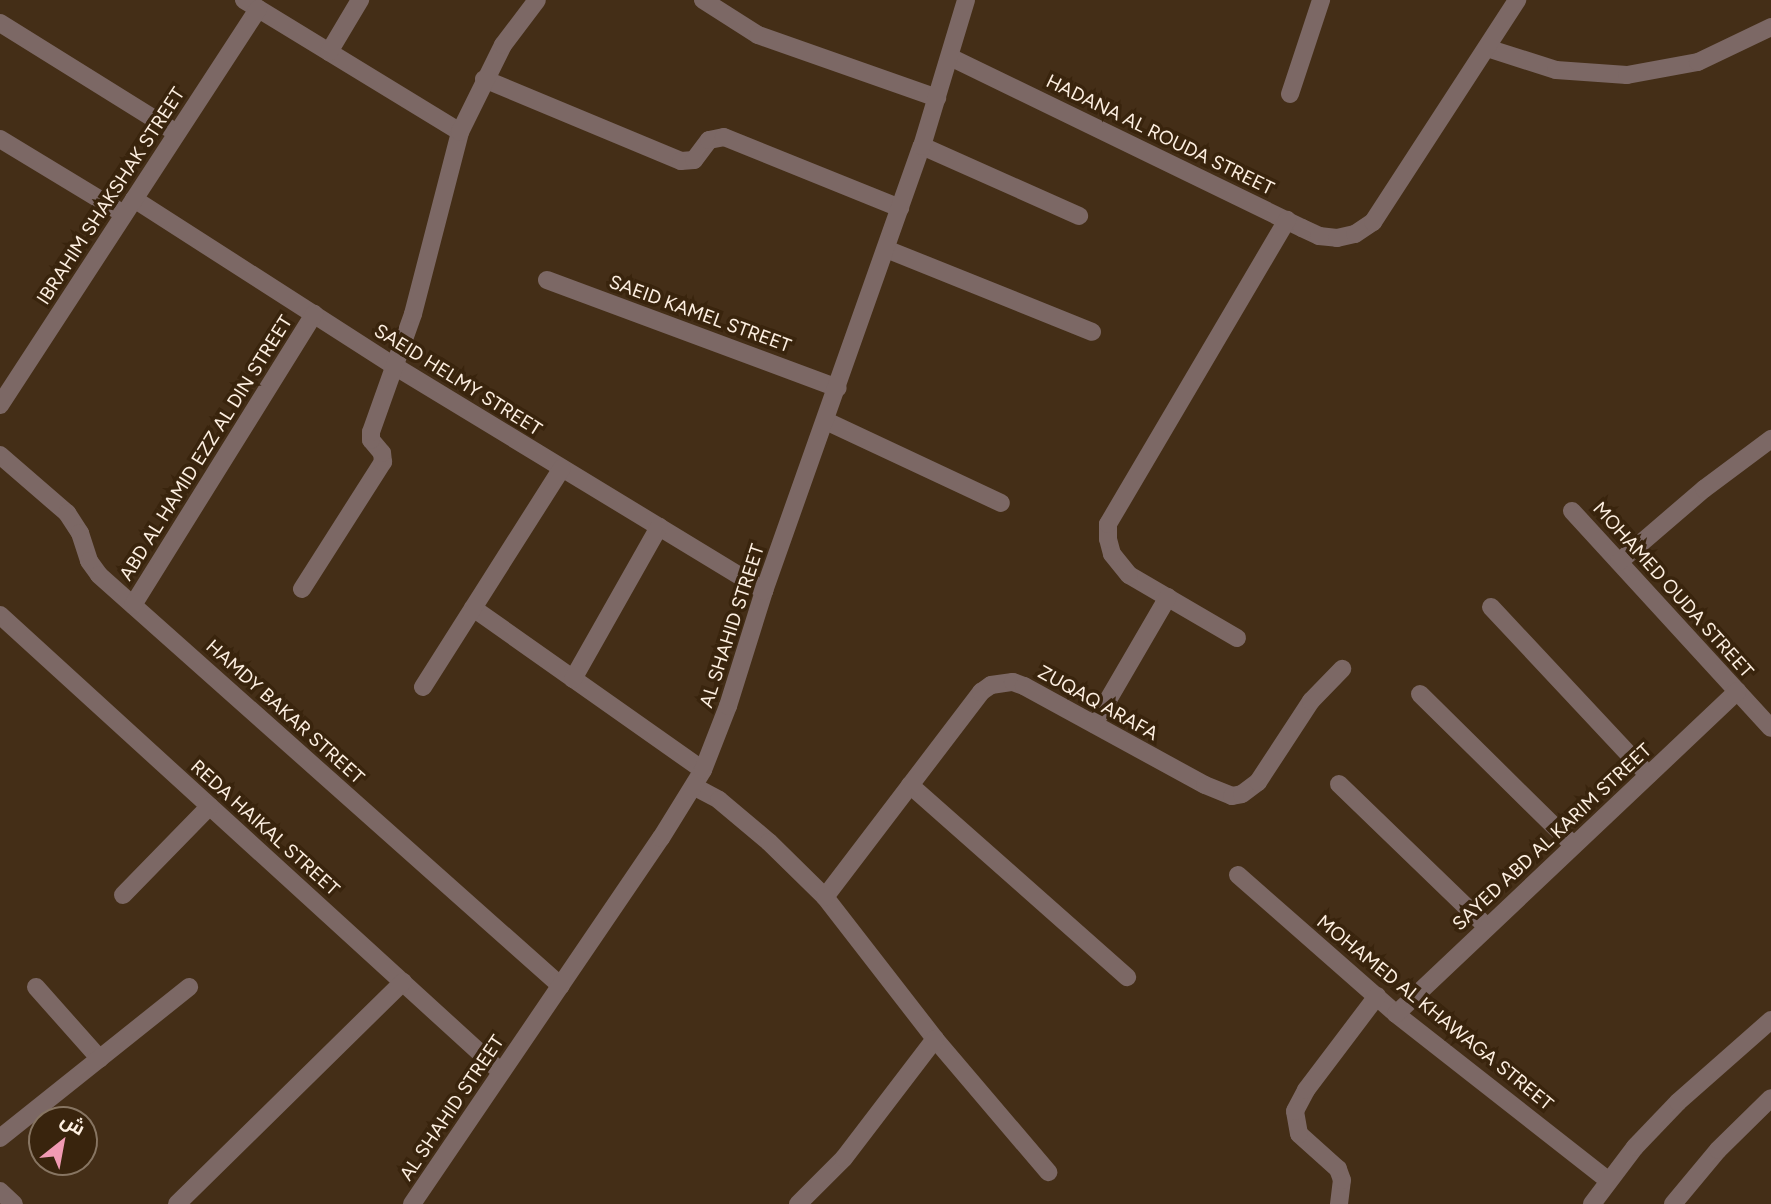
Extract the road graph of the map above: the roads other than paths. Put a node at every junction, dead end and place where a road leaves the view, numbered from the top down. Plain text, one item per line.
1 (360, 0) edge
2 (537, 0) edge
3 (703, 0) edge
4 (966, 0) edge
5 (1321, 0) edge
6 (1517, 0) edge
7 (251, 4) edge
8 (0, 23) edge
9 (1769, 34) edge
10 (1487, 48) junction
11 (328, 52) junction
12 (950, 57) junction
13 (484, 79) junction
14 (1290, 93) dead end
15 (937, 98) junction
16 (460, 132) junction
17 (177, 133) junction
18 (0, 139) edge
19 (922, 146) junction
20 (129, 207) junction
21 (900, 208) junction
22 (1079, 216) dead end
23 (1287, 220) junction
24 (886, 249) junction
25 (547, 280) dead end
26 (314, 314) junction
27 (1092, 331) dead end
28 (396, 367) junction
29 (838, 388) junction
30 (0, 405) edge
31 (826, 421) junction
32 (1771, 439) edge
33 (0, 455) edge
34 (562, 468) junction
35 (1001, 503) dead end
36 (1572, 511) dead end
37 (659, 527) junction
38 (1619, 562) junction
39 (302, 590) dead end
40 (764, 591) junction
41 (1168, 597) junction
42 (133, 605) junction
43 (1491, 607) dead end
44 (473, 608) junction
45 (0, 615) edge
46 (1237, 638) dead end
47 (1342, 669) dead end
48 (573, 679) junction
49 (423, 687) dead end
50 (1737, 691) junction
51 (1420, 694) dead end
52 (1094, 724) junction
53 (1771, 728) edge
54 (702, 770) junction
55 (1648, 775) junction
56 (1339, 784) dead end
57 (910, 785) junction
58 (695, 787) junction
59 (210, 806) junction
60 (1573, 845) junction
61 (1238, 875) dead end
62 (123, 895) dead end
63 (825, 897) junction
64 (1486, 926) junction
65 (1127, 977) dead end
66 (403, 982) junction
67 (561, 986) junction
68 (36, 987) dead end
69 (189, 987) dead end
70 (1377, 996) junction
71 (1396, 1014) junction
72 (1771, 1020) edge
73 (935, 1040) junction
74 (100, 1059) junction
75 (502, 1072) junction
76 (1771, 1098) edge
77 (0, 1138) edge
78 (1048, 1172) dead end
79 (1608, 1180) junction
80 (0, 1191) edge
81 (807, 1201) edge
82 (14, 1204) edge
83 (177, 1204) edge
84 (412, 1204) edge
85 (1339, 1204) edge
86 (1592, 1204) edge
87 (1673, 1204) edge

1 - 11 street
2 - 13 street
3 - 15 street
4 - 12 street, AL SHAHID STREET
5 - 14 street
6 - 10 street
7 - 11 street
7 - 17 street, IBRAHIM SHAKSHAK STREET
8 - 17 street
9 - 10 street
10 - 23 street, HADANA AL ROUDA STREET
11 - 16 street
12 - 15 street, AL SHAHID STREET
12 - 23 street, HADANA AL ROUDA STREET
13 - 16 street
13 - 21 street
15 - 19 street, AL SHAHID STREET
16 - 28 street
17 - 20 street, IBRAHIM SHAKSHAK STREET
18 - 20 street, SAEID HELMY STREET
19 - 21 street, AL SHAHID STREET
19 - 22 street
20 - 26 street, SAEID HELMY STREET
20 - 30 street, IBRAHIM SHAKSHAK STREET
21 - 24 street, AL SHAHID STREET
23 - 41 street
24 - 27 street
24 - 29 street, AL SHAHID STREET
25 - 29 street, SAEID KAMEL STREET
26 - 28 street, SAEID HELMY STREET
26 - 42 street, ABD AL HAMID EZZ AL DIN STREET
28 - 34 street, SAEID HELMY STREET
28 - 39 street
29 - 31 street, AL SHAHID STREET
31 - 35 street
31 - 40 street, AL SHAHID STREET
32 - 38 street
33 - 42 street, HAMDY BAKAR STREET
34 - 37 street, SAEID HELMY STREET
34 - 44 street
36 - 38 street, MOHAMED OUDA STREET
37 - 40 street, SAEID HELMY STREET
37 - 48 street
38 - 50 street, MOHAMED OUDA STREET
40 - 54 street, AL SHAHID STREET
41 - 46 street
41 - 52 street
42 - 67 street, HAMDY BAKAR STREET
43 - 55 street
44 - 48 street
44 - 49 street
45 - 59 street, REDA HAIKAL STREET
47 - 52 street, ZUQAQ ARAFA
48 - 54 street
50 - 53 street, MOHAMED OUDA STREET
50 - 55 street, SAYED ABD AL KARIM STREET
51 - 60 street
52 - 57 street, ZUQAQ ARAFA
54 - 58 street, AL SHAHID STREET
55 - 60 street, SAYED ABD AL KARIM STREET
56 - 64 street
57 - 63 street, ZUQAQ ARAFA
57 - 65 street
58 - 63 street
58 - 67 street, AL SHAHID STREET
59 - 62 street
59 - 66 street, REDA HAIKAL STREET
60 - 64 street, SAYED ABD AL KARIM STREET
61 - 70 street, MOHAMED AL KHAWAGA STREET
63 - 73 street
64 - 71 street, SAYED ABD AL KARIM STREET
66 - 75 street, REDA HAIKAL STREET
66 - 83 street
67 - 75 street, AL SHAHID STREET
68 - 74 street
69 - 74 street
70 - 71 street, MOHAMED AL KHAWAGA STREET
70 - 85 street
71 - 79 street, MOHAMED AL KHAWAGA STREET
72 - 79 street
73 - 78 street
73 - 81 street
74 - 77 street
75 - 84 street, AL SHAHID STREET
76 - 87 street
79 - 86 street
80 - 82 street

